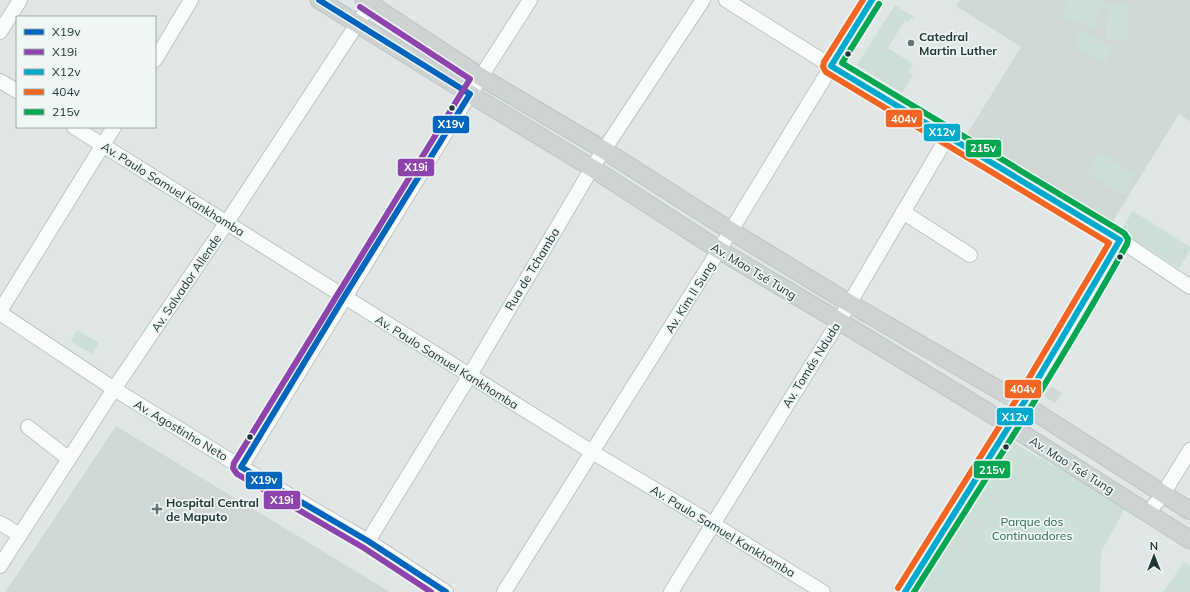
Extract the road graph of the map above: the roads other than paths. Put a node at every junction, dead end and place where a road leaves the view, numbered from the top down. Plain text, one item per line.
1 (20, 0) edge
2 (191, 0) edge
3 (319, 0) edge
4 (530, 0) edge
5 (703, 0) edge
6 (726, 0) edge
7 (872, 0) edge
8 (369, 1) edge
9 (748, 6) edge
10 (357, 24) junction
11 (0, 32) edge
12 (156, 58) edge
13 (831, 66) junction
14 (481, 77) junction
15 (0, 81) edge
16 (16, 90) edge
17 (470, 94) junction
18 (76, 128) edge
19 (113, 128) edge
20 (948, 136) junction
21 (103, 146) junction
22 (604, 150) junction
23 (592, 168) junction
24 (903, 212) junction
25 (227, 222) junction
26 (730, 231) junction
27 (1120, 240) junction
28 (719, 250) junction
29 (970, 255) dead end
30 (1190, 286) edge
31 (344, 298) junction
32 (849, 303) junction
33 (0, 312) edge
34 (839, 321) junction
35 (470, 375) junction
36 (114, 390) junction
37 (1023, 404) junction
38 (1009, 425) junction
39 (28, 427) dead end
40 (1190, 450) edge
41 (592, 452) junction
42 (69, 459) junction
43 (241, 467) junction
44 (1163, 494) junction
45 (1190, 511) edge
46 (1148, 513) junction
47 (0, 523) edge
48 (713, 524) junction
49 (20, 535) junction
50 (1190, 540) edge
51 (368, 542) junction
52 (0, 566) edge
53 (446, 592) edge
54 (504, 592) edge
55 (671, 592) edge
56 (823, 592) edge
57 (905, 592) edge

1 - 11 street
2 - 12 street
3 - 10 main road, Av. Mao Tsé Tung
4 - 14 street
5 - 22 street, Rua de Tchamba
6 - 9 street
7 - 13 street, Av. Kim II Sung
8 - 10 street, Av. Salvador Allende
8 - 14 main road, Av. Mao Tsé Tung
9 - 13 street
10 - 17 main road, Av. Mao Tsé Tung
10 - 25 street, Av. Salvador Allende
13 - 20 street
13 - 26 street, Av. Kim II Sung
14 - 17 street
14 - 22 main road, Av. Mao Tsé Tung
15 - 16 street
17 - 23 main road, Av. Mao Tsé Tung
17 - 31 street
18 - 21 street, Av. Paulo Samuel Kankhomba
19 - 21 street
20 - 24 street, Av. Tomás Nduda
20 - 27 street
21 - 25 street, Av. Paulo Samuel Kankhomba
21 - 33 street
22 - 23 street, Rua de Tchamba
22 - 26 main road, Av. Mao Tsé Tung
23 - 28 main road, Av. Mao Tsé Tung
23 - 35 street, Rua de Tchamba
24 - 29 street
24 - 32 street, Av. Tomás Nduda
25 - 31 street, Av. Paulo Samuel Kankhomba
25 - 36 street, Av. Salvador Allende
26 - 28 street, Av. Kim II Sung
26 - 32 main road, Av. Mao Tsé Tung
27 - 30 street
27 - 37 street
28 - 34 main road, Av. Mao Tsé Tung
28 - 41 street, Av. Kim II Sung
31 - 35 street, Av. Paulo Samuel Kankhomba
31 - 43 street
32 - 34 street, Av. Tomás Nduda
32 - 37 main road, Av. Mao Tsé Tung
33 - 36 street, Av. Agostinho Neto
34 - 38 main road, Av. Mao Tsé Tung
34 - 48 street, Av. Tomás Nduda
35 - 41 street, Av. Paulo Samuel Kankhomba
35 - 51 street, Rua de Tchamba
36 - 42 street, Av. Salvador Allende
36 - 43 street, Av. Agostinho Neto
37 - 38 street
37 - 44 main road, Av. Mao Tsé Tung
38 - 46 main road, Av. Mao Tsé Tung
38 - 57 street
39 - 42 street
40 - 44 street
41 - 48 street, Av. Paulo Samuel Kankhomba
41 - 54 street, Av. Kim II Sung
42 - 49 street, Av. Salvador Allende
43 - 51 street, Av. Agostinho Neto
44 - 45 main road, Av. Mao Tsé Tung
44 - 46 street
46 - 50 main road, Av. Mao Tsé Tung
47 - 49 street
48 - 55 street, Av. Tomás Nduda
48 - 56 street, Av. Paulo Samuel Kankhomba
49 - 52 street, Av. Salvador Allende
51 - 53 street, Av. Agostinho Neto

